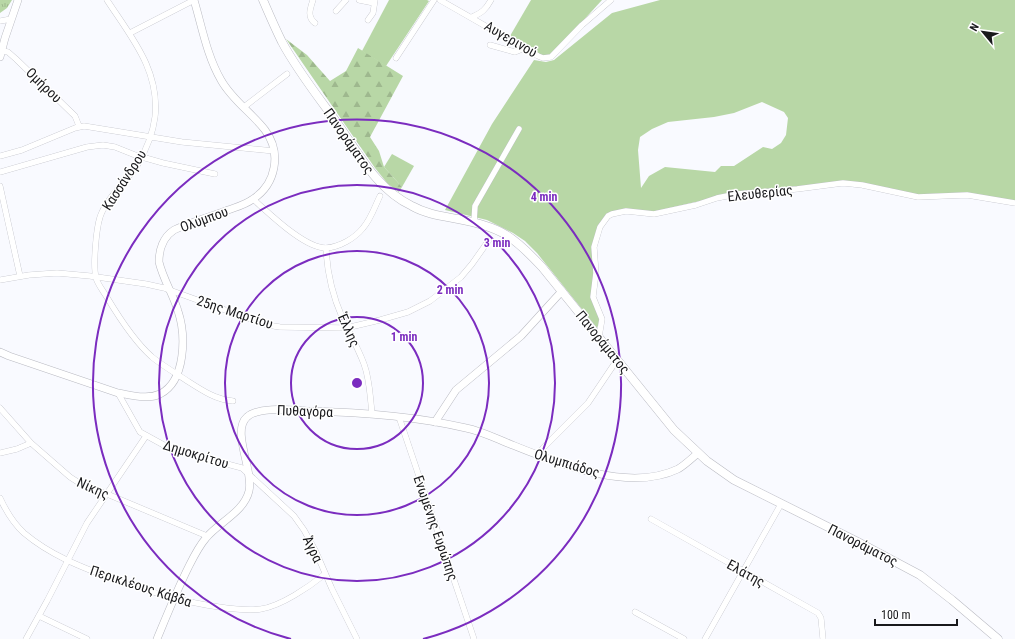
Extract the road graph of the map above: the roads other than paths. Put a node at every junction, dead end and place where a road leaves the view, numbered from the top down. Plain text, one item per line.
1 (18, 0) edge
2 (107, 0) edge
3 (194, 0) edge
4 (264, 0) edge
5 (313, 0) edge
6 (346, 0) edge
7 (359, 0) edge
8 (434, 0) edge
9 (440, 0) edge
10 (491, 0) edge
11 (611, 0) edge
12 (374, 2) edge
13 (336, 12) dead end
14 (472, 17) junction
15 (11, 19) junction
16 (368, 20) dead end
17 (0, 21) edge
18 (315, 23) dead end
19 (130, 33) junction
20 (490, 45) dead end
21 (525, 48) junction
22 (1, 54) edge
23 (396, 58) dead end
24 (287, 74) dead end
25 (244, 107) junction
26 (79, 126) junction
27 (519, 129) dead end
28 (150, 137) junction
29 (274, 151) junction
30 (0, 156) edge
31 (142, 157) junction
32 (0, 172) edge
33 (214, 174) dead end
34 (0, 186) edge
35 (380, 196) dead end
36 (253, 199) junction
37 (1015, 203) edge
38 (474, 222) junction
39 (490, 240) dead end
40 (326, 248) junction
41 (20, 276) junction
42 (96, 276) junction
43 (0, 280) edge
44 (170, 290) junction
45 (562, 291) junction
46 (348, 328) junction
47 (599, 337) junction
48 (0, 352) edge
49 (617, 360) junction
50 (178, 375) junction
51 (118, 393) junction
52 (233, 401) dead end
53 (0, 408) edge
54 (372, 413) junction
55 (398, 417) junction
56 (435, 422) junction
57 (146, 436) junction
58 (31, 443) junction
59 (0, 453) edge
60 (698, 453) junction
61 (538, 455) junction
62 (249, 475) junction
63 (107, 494) junction
64 (0, 498) edge
65 (781, 504) junction
66 (651, 519) dead end
67 (207, 536) junction
68 (67, 560) junction
69 (743, 571) junction
70 (325, 574) junction
71 (174, 599) junction
72 (634, 612) dead end
73 (38, 616) junction
74 (26, 639) edge
75 (87, 639) edge
76 (157, 639) edge
77 (357, 639) edge
78 (474, 639) edge
79 (684, 639) edge
80 (705, 639) edge
81 (823, 639) edge
82 (998, 639) edge

1 - 15 street
2 - 19 street, Κασσάνδρου
3 - 19 street
3 - 25 street, Ολύμπου
4 - 38 main road, Πανοράματος
5 - 18 street
6 - 13 street
7 - 12 street
8 - 23 street
9 - 14 street, Αυγερινού
10 - 14 street
11 - 21 street, Αυγερινού
12 - 16 street
14 - 21 street, Αυγερινού
15 - 17 street
15 - 22 street
19 - 28 street, Κασσάνδρου
20 - 21 street
22 - 26 street, Ομήρου
24 - 25 street
25 - 29 street, Ολύμπου
26 - 28 street
26 - 30 street
27 - 38 street
28 - 29 street
28 - 31 street, Κασσάνδρου
29 - 36 street, Ολύμπου
31 - 32 street
31 - 33 street
31 - 42 street, Κασσάνδρου
34 - 41 street
35 - 40 street
36 - 40 street
36 - 44 street, Ολύμπου
37 - 47 street, Ελευθερίας
38 - 45 main road, Πανοράματος
39 - 46 street, 25ης Μαρτίου
40 - 46 street, Έλλης
41 - 42 street, 25ης Μαρτίου
41 - 43 street, 25ης Μαρτίου
42 - 44 street, 25ης Μαρτίου
42 - 50 street, Κασσάνδρου
44 - 46 street, 25ης Μαρτίου
44 - 50 street, Ολύμπου
45 - 47 main road, Πανοράματος
45 - 56 street
46 - 54 street, Έλλης
47 - 49 main road, Πανοράματος
48 - 51 street
49 - 60 main road, Πανοράματος
49 - 61 street
50 - 51 street
50 - 52 street, Κασσάνδρου
51 - 57 street, Δημοκρίτου
53 - 58 street, Νίκης
54 - 55 street, Πυθαγόρα
54 - 62 street, Πυθαγόρα
55 - 56 street, Πυθαγόρα
55 - 78 street, Ενωμένης Ευρώπης
56 - 61 street, Ολυμπιάδος
57 - 62 street, Δημοκρίτου
57 - 63 street
58 - 59 street
58 - 63 street, Νίκης
60 - 61 street, Ολυμπιάδος
60 - 65 main road, Πανοράματος
62 - 67 street, Πυθαγόρα
62 - 70 street, Άγρα
63 - 67 street, Νίκης
63 - 68 street
64 - 68 street, Περικλέους Κάβδα
65 - 69 street
65 - 82 main road, Πανοράματος
66 - 69 street, Ελάτης
67 - 71 street, Πυθαγόρα
68 - 71 street, Περικλέους Κάβδα
68 - 73 street
69 - 80 street
69 - 81 street, Ελάτης
70 - 71 street, Περικλέους Κάβδα
70 - 77 street, Άγρα
71 - 76 street, Πυθαγόρα
72 - 79 street
73 - 74 street
73 - 75 street

